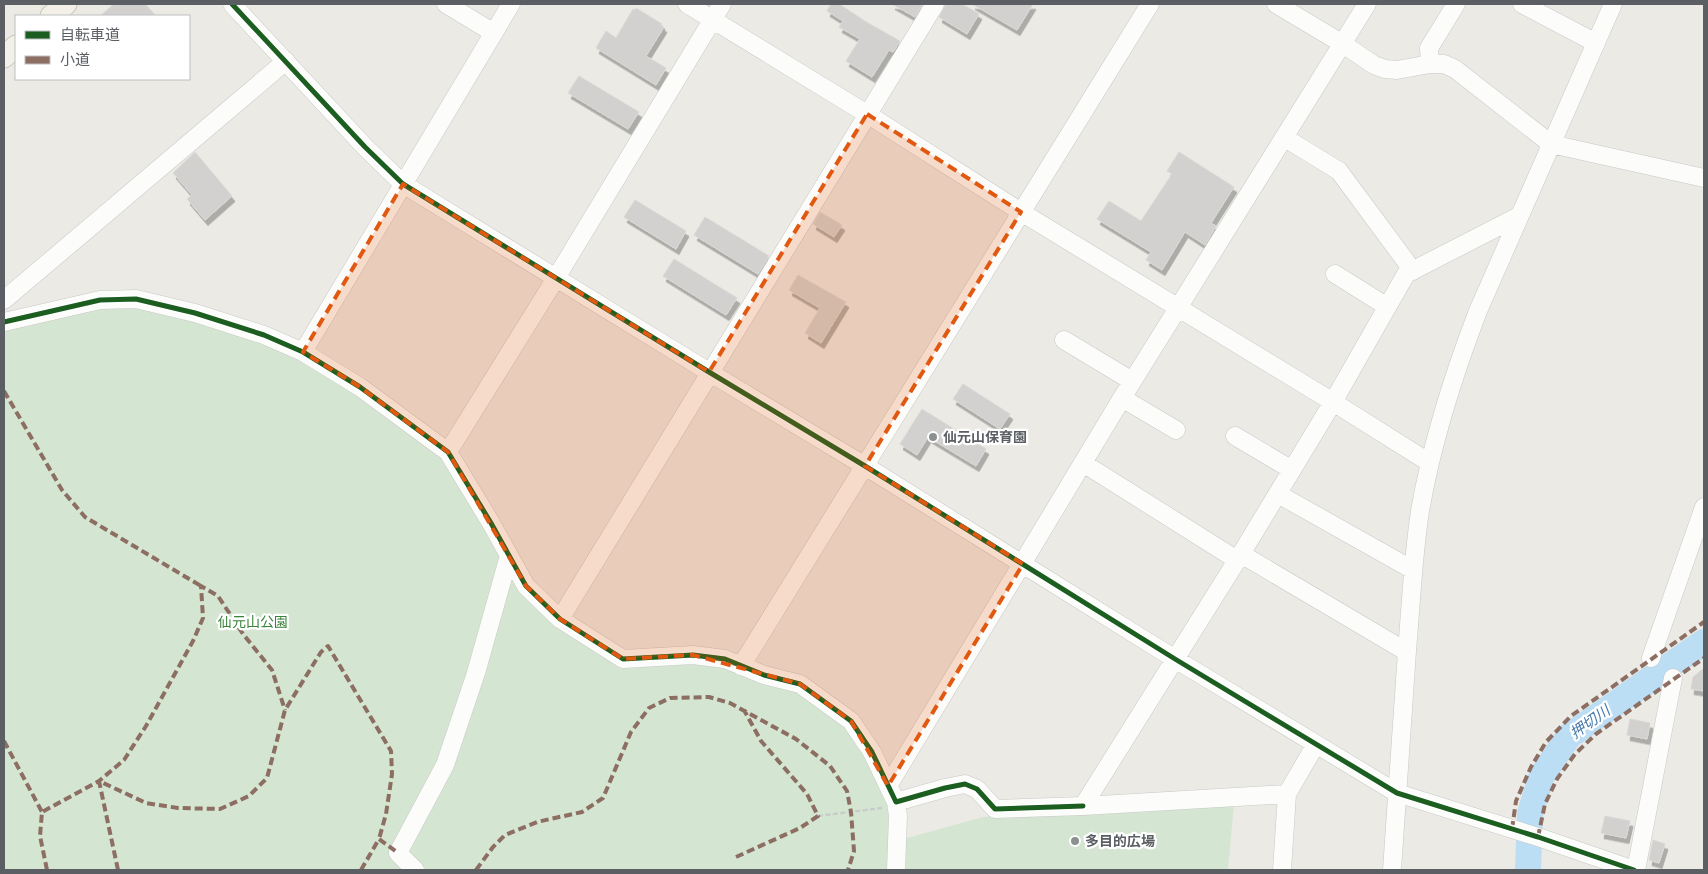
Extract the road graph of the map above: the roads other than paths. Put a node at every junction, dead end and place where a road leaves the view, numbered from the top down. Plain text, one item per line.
1 (66, 4) edge
2 (232, 4) edge
3 (446, 4) edge
4 (511, 4) edge
5 (687, 4) edge
6 (722, 4) edge
7 (935, 4) edge
8 (1150, 4) edge
9 (1276, 4) edge
10 (1367, 4) edge
11 (1456, 4) edge
12 (1522, 4) edge
13 (1613, 4) edge
14 (52, 15) edge
15 (712, 20) junction
16 (494, 33) junction
17 (1596, 43) junction
18 (1343, 44) junction
19 (15, 47) edge
20 (4, 56) edge
21 (286, 61) junction
22 (1430, 64) junction
23 (867, 114) junction
24 (1285, 138) junction
25 (1551, 144) junction
26 (1704, 178) edge
27 (403, 184) junction
28 (1021, 212) junction
29 (1519, 216) junction
30 (1413, 271) junction
31 (1336, 274) dead end
32 (556, 278) junction
33 (4, 300) edge
34 (1386, 306) junction
35 (1178, 307) junction
36 (4, 322) edge
37 (1064, 340) dead end
38 (303, 352) junction
39 (709, 372) junction
40 (1132, 380) junction
41 (1122, 398) junction
42 (1333, 402) junction
43 (1176, 430) dead end
44 (1235, 436) dead end
45 (448, 452) junction
46 (1083, 463) junction
47 (1430, 463) junction
48 (865, 466) junction
49 (1292, 470) junction
50 (1278, 494) junction
51 (1704, 507) edge
52 (509, 556) junction
53 (1239, 557) junction
54 (1023, 564) junction
55 (1413, 570) junction
56 (560, 619) junction
57 (1407, 652) junction
58 (1651, 658) dead end
59 (1175, 659) junction
60 (741, 666) junction
61 (1673, 678) dead end
62 (1316, 744) junction
63 (888, 786) junction
64 (1397, 793) junction
65 (1287, 794) junction
66 (896, 804) junction
67 (1083, 806) junction
68 (415, 870) edge
69 (896, 870) edge
70 (1282, 870) edge
71 (1392, 870) edge
72 (1635, 870) edge

1 - 14 main road
2 - 21 street
3 - 16 street
4 - 16 street
5 - 15 street
6 - 15 street
7 - 23 street
8 - 28 street
9 - 18 street
10 - 18 street
11 - 22 street
12 - 17 street
13 - 17 street
15 - 23 street
15 - 32 street
16 - 27 street
17 - 25 street
18 - 22 street
18 - 24 street
19 - 20 main road
21 - 27 street
21 - 33 street
22 - 25 street
23 - 28 street
23 - 39 street
24 - 30 street
24 - 35 street
25 - 26 street
25 - 29 street
27 - 32 street
27 - 38 street
28 - 35 street
28 - 48 street
29 - 30 street
29 - 47 street
30 - 34 street
31 - 34 street
32 - 39 street
32 - 45 street
34 - 42 street
35 - 40 street
35 - 42 street
36 - 38 street
37 - 40 street
38 - 45 street
39 - 48 street
39 - 56 street
40 - 41 street
41 - 43 street
41 - 46 street
42 - 47 street
42 - 49 street
44 - 49 street
45 - 52 street
46 - 53 street
46 - 54 street
47 - 55 street
48 - 54 street
48 - 60 street
49 - 50 street
50 - 53 street
50 - 55 street
51 - 58 street
52 - 56 street
52 - 68 street
53 - 57 street
53 - 59 street
54 - 59 street
54 - 63 street
55 - 57 street
56 - 60 street
57 - 64 street
59 - 62 street
59 - 67 street
60 - 63 street
61 - 72 street
62 - 64 street
62 - 65 street
63 - 66 street
64 - 71 street
64 - 72 street
65 - 67 street
65 - 70 street
66 - 67 street
66 - 69 street

